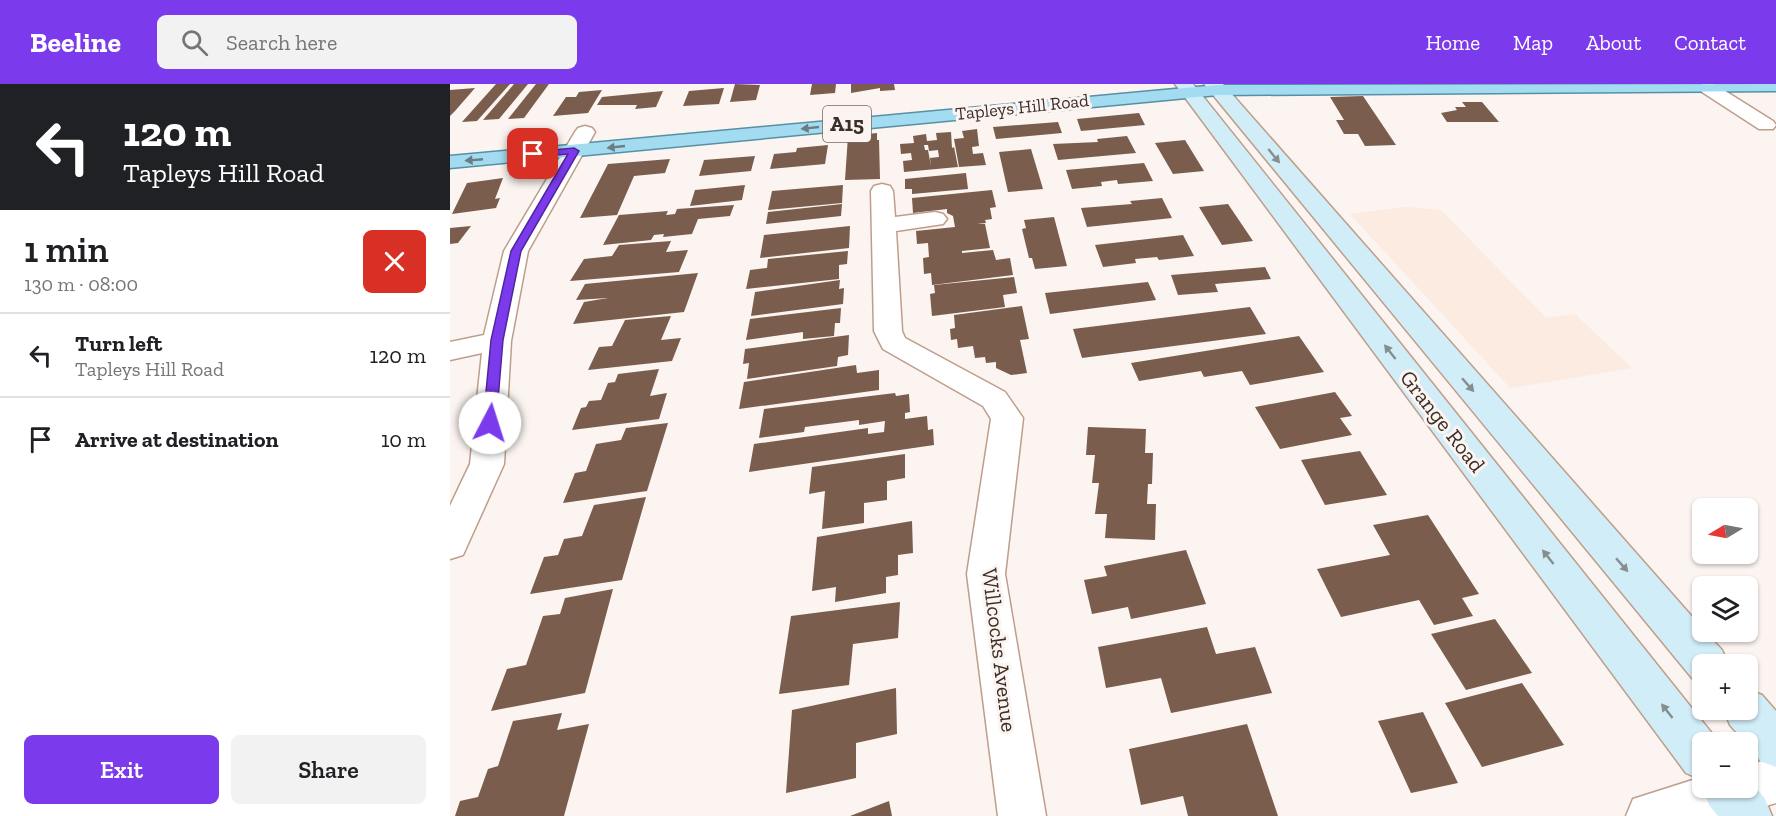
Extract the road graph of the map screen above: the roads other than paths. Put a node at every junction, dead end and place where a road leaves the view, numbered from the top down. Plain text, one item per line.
1 (1139, 84) edge
2 (1776, 86) edge
3 (1186, 88) edge
4 (1283, 88) junction
5 (1708, 88) junction
6 (1118, 89) edge
7 (1219, 100) edge
8 (1766, 125) dead end
9 (580, 142) junction
10 (450, 144) edge
11 (450, 162) edge
12 (882, 191) dead end
13 (935, 219) dead end
14 (884, 226) junction
15 (497, 340) junction
16 (450, 351) edge
17 (450, 544) edge
18 (1698, 654) edge
19 (1755, 720) edge
20 (1692, 743) edge
21 (1776, 745) edge
22 (1776, 780) edge
23 (1735, 799) edge
24 (1022, 816) edge
25 (1650, 816) edge

1 - 6 main road, Tapleys Hill Road / A15
2 - 5 main road
3 - 6 main road, Tapleys Hill Road / A15
3 - 7 main road, Grange Road
4 - 5 main road
4 - 7 main road
4 - 7 main road
5 - 8 street
6 - 7 main road
6 - 9 main road, Tapleys Hill Road / A15
7 -> 18 main road, Grange Road
20 -> 7 main road, Grange Road
9 - 10 main road, Tapleys Hill Road / A15
9 -> 11 main road, Tapleys Hill Road / A15
9 - 15 street
12 - 14 street, Willcocks Avenue
13 - 14 street
14 - 24 street, Willcocks Avenue
15 - 16 street
15 - 17 street
19 - 21 main road
22 - 23 street
23 - 25 street

